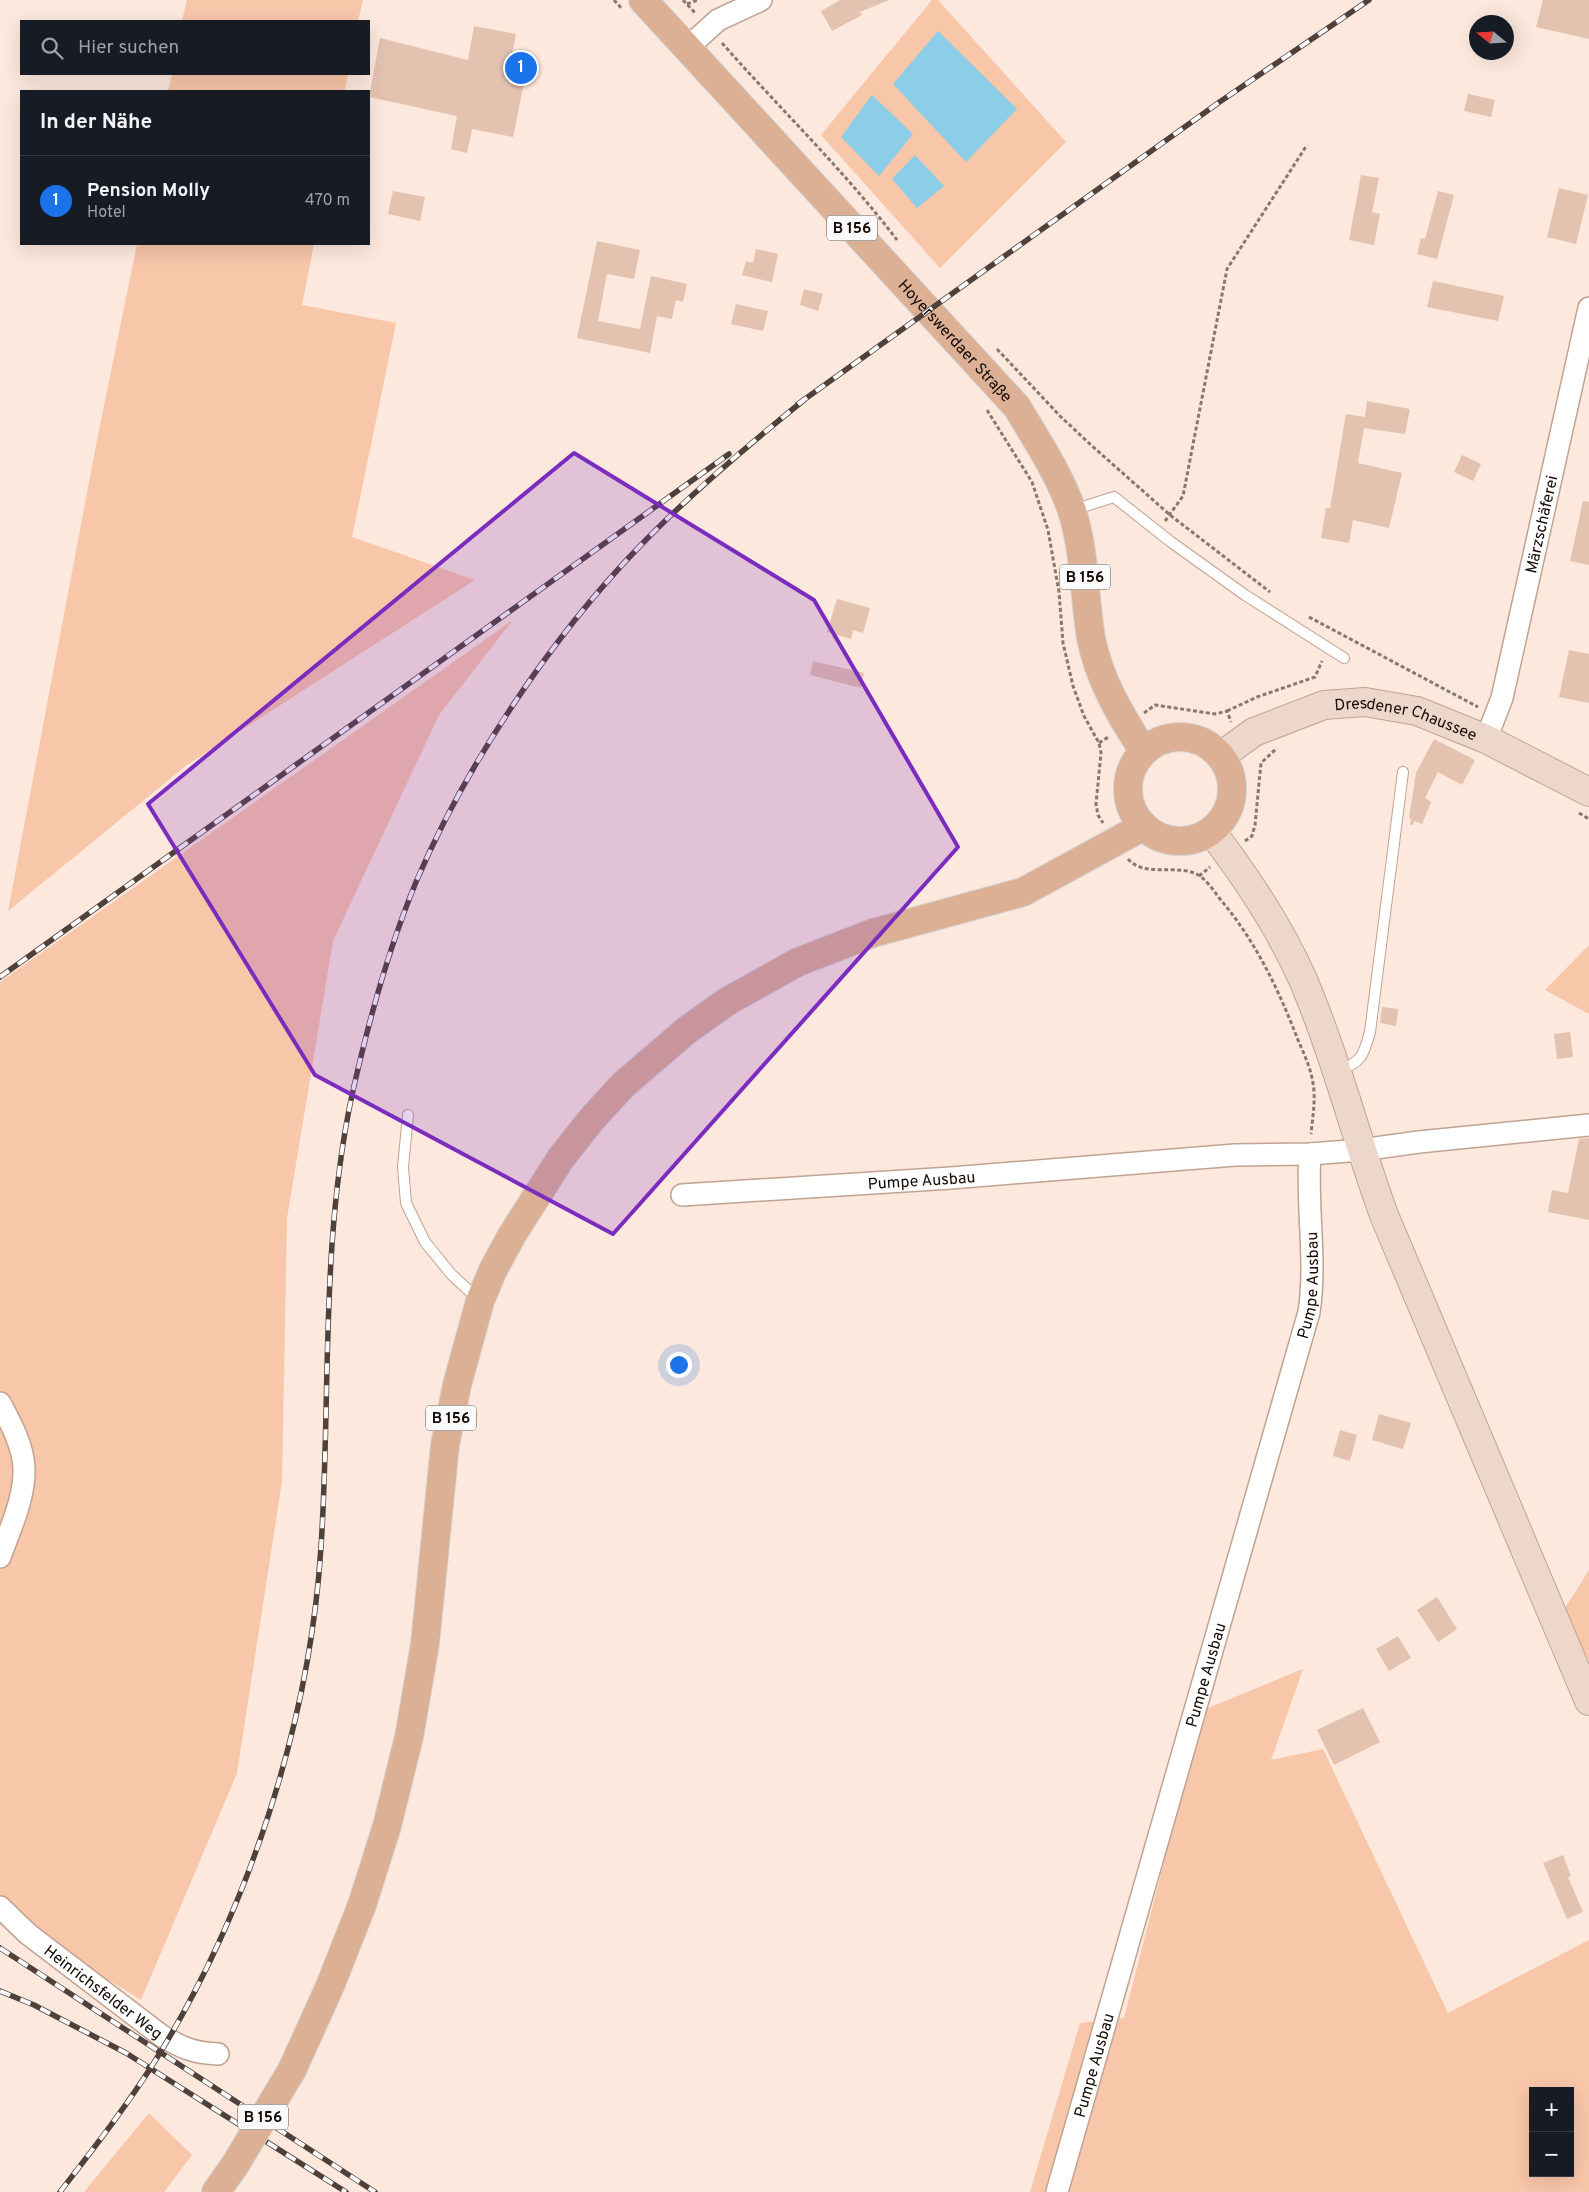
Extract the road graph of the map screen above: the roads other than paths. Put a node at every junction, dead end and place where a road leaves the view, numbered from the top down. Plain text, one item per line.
1 (643, 0) edge
2 (761, 0) edge
3 (687, 48) junction
4 (1589, 308) edge
5 (1072, 510) junction
6 (1344, 658) dead end
7 (1491, 728) junction
8 (1231, 748) junction
9 (1143, 750) junction
10 (1403, 772) dead end
11 (1582, 801) edge
12 (1144, 826) junction
13 (1211, 831) junction
14 (1337, 1070) junction
15 (408, 1115) dead end
16 (1589, 1126) edge
17 (1361, 1150) junction
18 (1310, 1154) junction
19 (682, 1194) dead end
20 (480, 1301) junction
21 (0, 1403) edge
22 (0, 1557) edge
23 (1589, 1701) edge
24 (0, 1907) edge
25 (218, 2054) dead end
26 (216, 2192) edge
27 (1057, 2192) edge

1 - 3 main road, Hoyerswerdaer Straße / B 156
2 - 3 street
3 - 5 main road, Hoyerswerdaer Straße / B 156
4 - 7 street, Märzschäferei
5 - 6 lane
5 - 9 main road, Hoyerswerdaer Straße / B 156
7 - 8 street, Dresdener Chaussee
7 - 11 street, Dresdener Chaussee
8 - 9 main road
8 - 13 main road
9 - 12 main road
10 - 14 lane
12 - 13 main road
12 - 20 main road, B 156
13 - 14 street
14 - 17 street
15 - 20 lane
16 - 17 street, Pumpe Ausbau
17 - 18 street, Pumpe Ausbau
17 - 23 street
18 - 19 street, Pumpe Ausbau
18 - 27 street, Pumpe Ausbau
20 - 26 main road, B 156, bridge
21 - 22 street
24 - 25 street, Heinrichsfelder Weg

